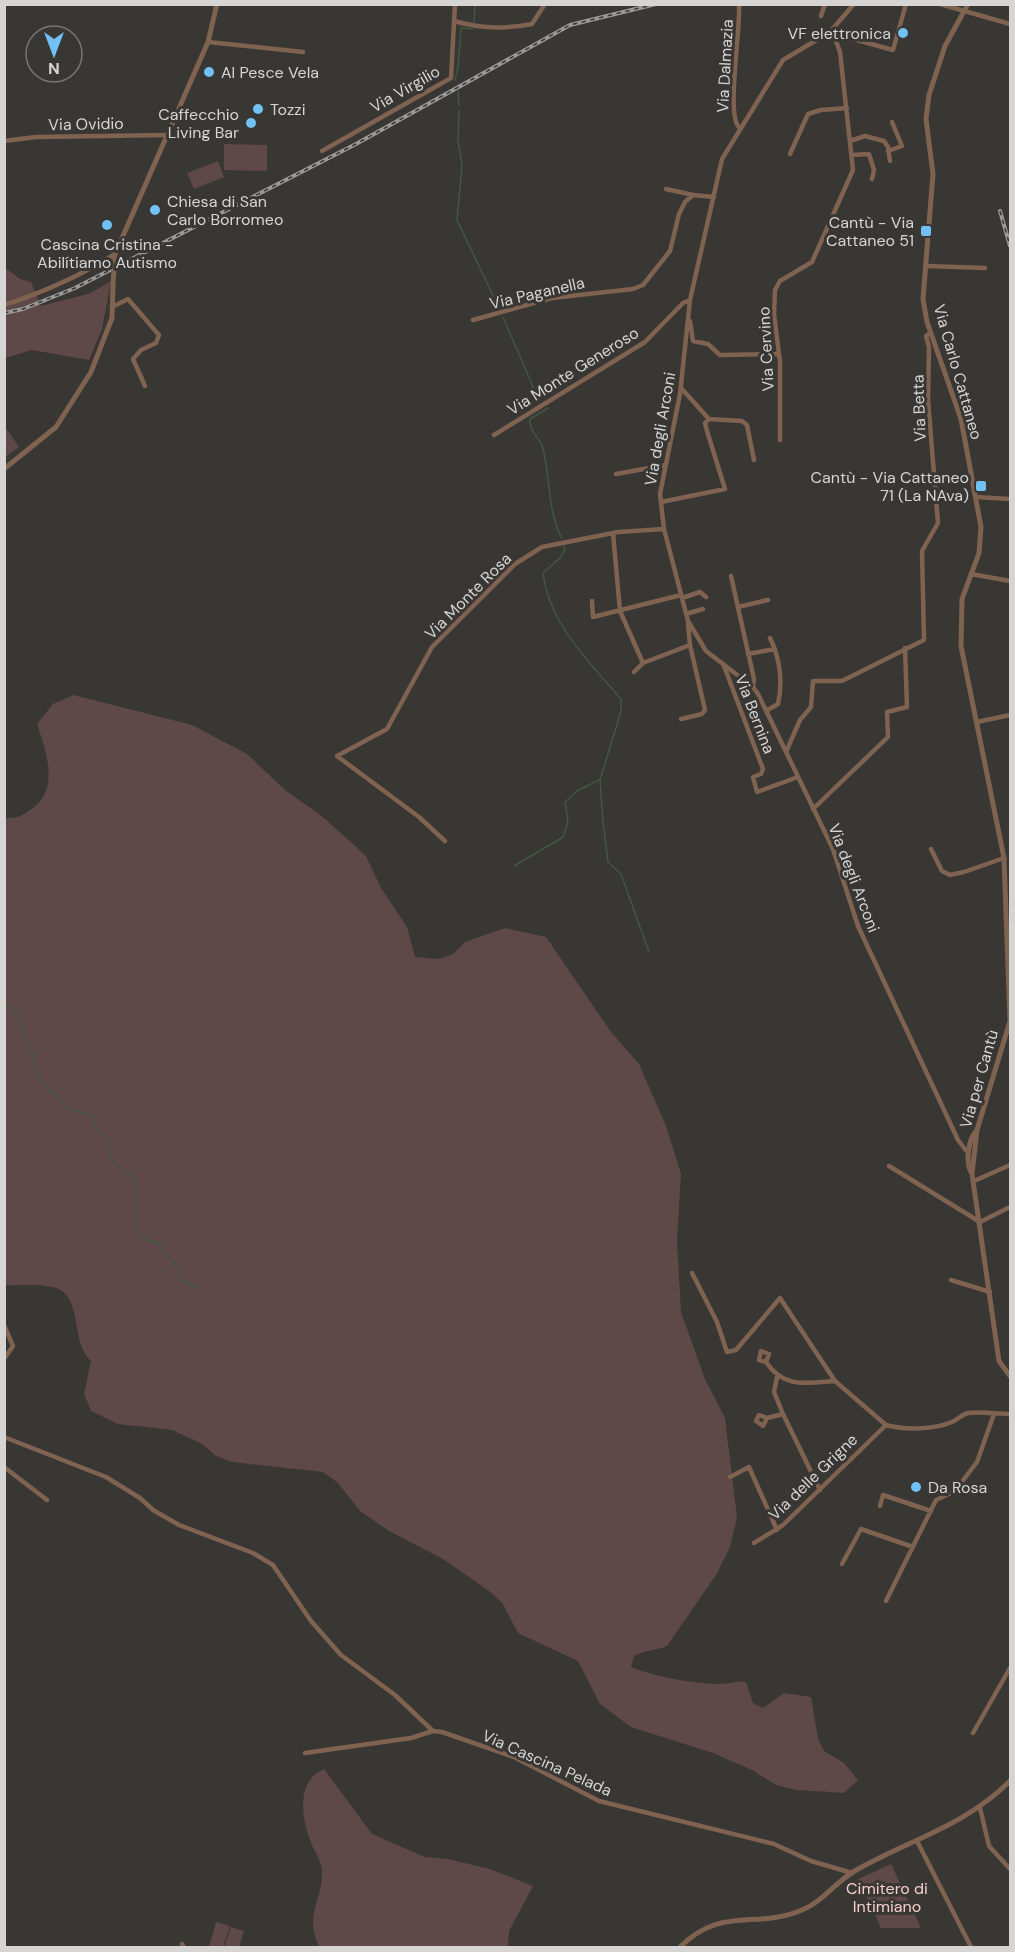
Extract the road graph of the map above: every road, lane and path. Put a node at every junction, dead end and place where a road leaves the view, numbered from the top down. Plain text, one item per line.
1 (217, 4) edge
2 (455, 4) edge
3 (545, 4) edge
4 (739, 4) edge
5 (825, 4) edge
6 (854, 4) edge
7 (906, 4) edge
8 (940, 4) edge
9 (968, 4) edge
10 (965, 11) junction
11 (821, 16) dead end
12 (454, 21) junction
13 (1011, 24) edge
14 (834, 32) junction
15 (208, 42) junction
16 (303, 52) dead end
17 (847, 108) junction
18 (892, 122) dead end
19 (739, 127) junction
20 (168, 135) junction
21 (4, 141) edge
22 (850, 141) junction
23 (888, 150) junction
24 (322, 151) dead end
25 (790, 154) dead end
26 (852, 155) junction
27 (890, 161) dead end
28 (872, 179) dead end
29 (666, 189) dead end
30 (693, 195) junction
31 (714, 197) junction
32 (115, 254) junction
33 (926, 266) junction
34 (985, 268) dead end
35 (690, 300) junction
36 (4, 305) edge
37 (112, 307) junction
38 (689, 313) junction
39 (473, 320) dead end
40 (930, 333) junction
41 (779, 354) junction
42 (145, 386) dead end
43 (681, 388) junction
44 (709, 419) junction
45 (494, 435) dead end
46 (780, 440) dead end
47 (753, 460) dead end
48 (666, 465) junction
49 (4, 469) edge
50 (616, 474) dead end
51 (976, 497) junction
52 (1011, 499) edge
53 (661, 502) junction
54 (664, 529) junction
55 (613, 533) junction
56 (971, 574) junction
57 (731, 576) dead end
58 (1011, 581) edge
59 (681, 596) junction
60 (706, 597) dead end
61 (768, 600) dead end
62 (592, 601) dead end
63 (738, 607) junction
64 (703, 609) dead end
65 (620, 611) junction
66 (686, 614) junction
67 (688, 621) junction
68 (770, 638) dead end
69 (690, 645) junction
70 (905, 648) junction
71 (775, 649) junction
72 (748, 654) junction
73 (643, 663) junction
74 (724, 666) junction
75 (634, 672) dead end
76 (753, 687) junction
77 (766, 711) junction
78 (1011, 715) edge
79 (681, 719) dead end
80 (977, 722) junction
81 (786, 752) junction
82 (798, 777) junction
83 (813, 809) junction
84 (445, 841) dead end
85 (931, 849) dead end
86 (1011, 849) edge
87 (1003, 850) junction
88 (1004, 858) junction
89 (977, 1130) junction
90 (972, 1139) junction
91 (959, 1141) junction
92 (971, 1154) junction
93 (1011, 1165) edge
94 (889, 1166) dead end
95 (974, 1181) junction
96 (1011, 1207) edge
97 (980, 1222) junction
98 (692, 1273) dead end
99 (951, 1280) dead end
100 (990, 1292) junction
101 (4, 1325) edge
102 (4, 1359) edge
103 (766, 1362) dead end
104 (1011, 1376) edge
105 (777, 1377) junction
106 (835, 1381) junction
107 (783, 1414) junction
108 (994, 1414) junction
109 (1011, 1414) edge
110 (767, 1418) dead end
111 (886, 1425) junction
112 (4, 1437) edge
113 (4, 1467) edge
114 (730, 1477) dead end
115 (820, 1490) junction
116 (47, 1500) dead end
117 (880, 1506) dead end
118 (931, 1511) junction
119 (777, 1530) junction
120 (754, 1543) dead end
121 (913, 1546) junction
122 (842, 1564) dead end
123 (886, 1601) dead end
124 (1011, 1668) edge
125 (433, 1731) junction
126 (973, 1733) dead end
127 (305, 1753) dead end
128 (1011, 1780) edge
129 (980, 1808) junction
130 (917, 1841) junction
131 (1011, 1869) edge
132 (852, 1873) junction
133 (679, 1947) edge
134 (971, 1947) edge

1 - 15 street
2 - 12 street, Via Virgilio
3 - 12 street
4 - 19 street, Via Dalmazia
5 - 11 street
6 - 14 street, Via degli Arconi
7 - 14 street
8 - 10 street
9 - 10 street, Via Carlo Cattaneo
10 - 13 street
10 - 33 street, Via Carlo Cattaneo
12 - 24 street, Via Virgilio
14 - 17 street, Via Cervino
14 - 19 street, Via degli Arconi
15 - 16 street
15 - 20 street
17 - 22 street, Via Cervino
17 - 25 street
18 - 23 street
19 - 31 street, Via degli Arconi
20 - 21 street, Via Ovidio
20 - 32 street
22 - 23 street
22 - 26 street, Via Cervino
23 - 27 street
26 - 28 street
26 - 41 street, Via Cervino
29 - 30 street
30 - 31 street
30 - 39 street, Via Paganella
31 - 35 street, Via degli Arconi
32 - 36 street
32 - 37 street, bridge
33 - 34 street
33 - 40 street, Via Carlo Cattaneo
35 - 38 street, Via degli Arconi
35 - 45 street, Via Monte Generoso
37 - 42 street
37 - 49 street
38 - 41 street
38 - 43 street, Via degli Arconi
40 - 51 street, Via Carlo Cattaneo
40 - 70 street, Via Betta
41 - 46 street, Via Cervino
43 - 44 street
43 - 48 street, Via degli Arconi
44 - 47 street
44 - 53 street
48 - 50 street
48 - 53 street, Via degli Arconi
51 - 52 street
51 - 56 street, Via Carlo Cattaneo
53 - 54 street, Via degli Arconi
54 - 55 street, Via Monte Rosa
54 - 59 street, Via degli Arconi
55 - 65 street
55 - 84 street, Via Monte Rosa
56 - 58 street
56 - 80 street, Via Carlo Cattaneo
57 - 63 street
59 - 60 street
59 - 65 street
59 - 66 street, Via degli Arconi
61 - 63 street
62 - 65 street
63 - 72 street
64 - 66 street
65 - 73 street
66 - 67 street, Via degli Arconi
67 - 69 street
67 - 74 street, Via degli Arconi
68 - 71 street
69 - 73 street
69 - 79 street
70 - 81 street, Via Betta
70 - 83 street
71 - 72 street
71 - 77 street
72 - 76 street
73 - 75 street
74 - 76 street, Via degli Arconi
74 - 82 street, Via Bernina
76 - 77 street, Via degli Arconi
77 - 81 street, Via degli Arconi
78 - 80 street
80 - 87 street, Via per Cantù
81 - 82 street, Via degli Arconi
82 - 83 street, Via degli Arconi
83 - 91 street, Via degli Arconi
85 - 88 street
86 - 87 street
87 - 88 street, Via per Cantù
88 - 89 street, Via per Cantù
89 - 90 street
89 - 92 street, Via per Cantù
90 - 91 street
90 - 92 street
91 - 92 street, Via degli Arconi
92 - 95 street, Via per Cantù
93 - 95 street
94 - 97 street
95 - 97 street, Via per Cantù
96 - 97 street
97 - 100 street, Via per Cantù
98 - 106 street
99 - 100 street
100 - 104 street, Via per Cantù
101 - 102 street
103 - 105 street
105 - 106 street
105 - 107 street
106 - 111 street
107 - 110 street
107 - 115 street
108 - 109 street
108 - 111 street
108 - 118 street
111 - 115 street, Via delle Grigne
112 - 125 street, Via Cascina Pelada
113 - 116 street
114 - 119 street
115 - 119 street, Via delle Grigne
117 - 118 street
118 - 121 street
119 - 120 street, Via delle Grigne
121 - 122 street
121 - 123 street
124 - 126 street
125 - 127 street
125 - 132 street, Via Cascina Pelada
128 - 129 street
129 - 130 street
129 - 131 street
130 - 132 street
130 - 134 street
132 - 133 street

